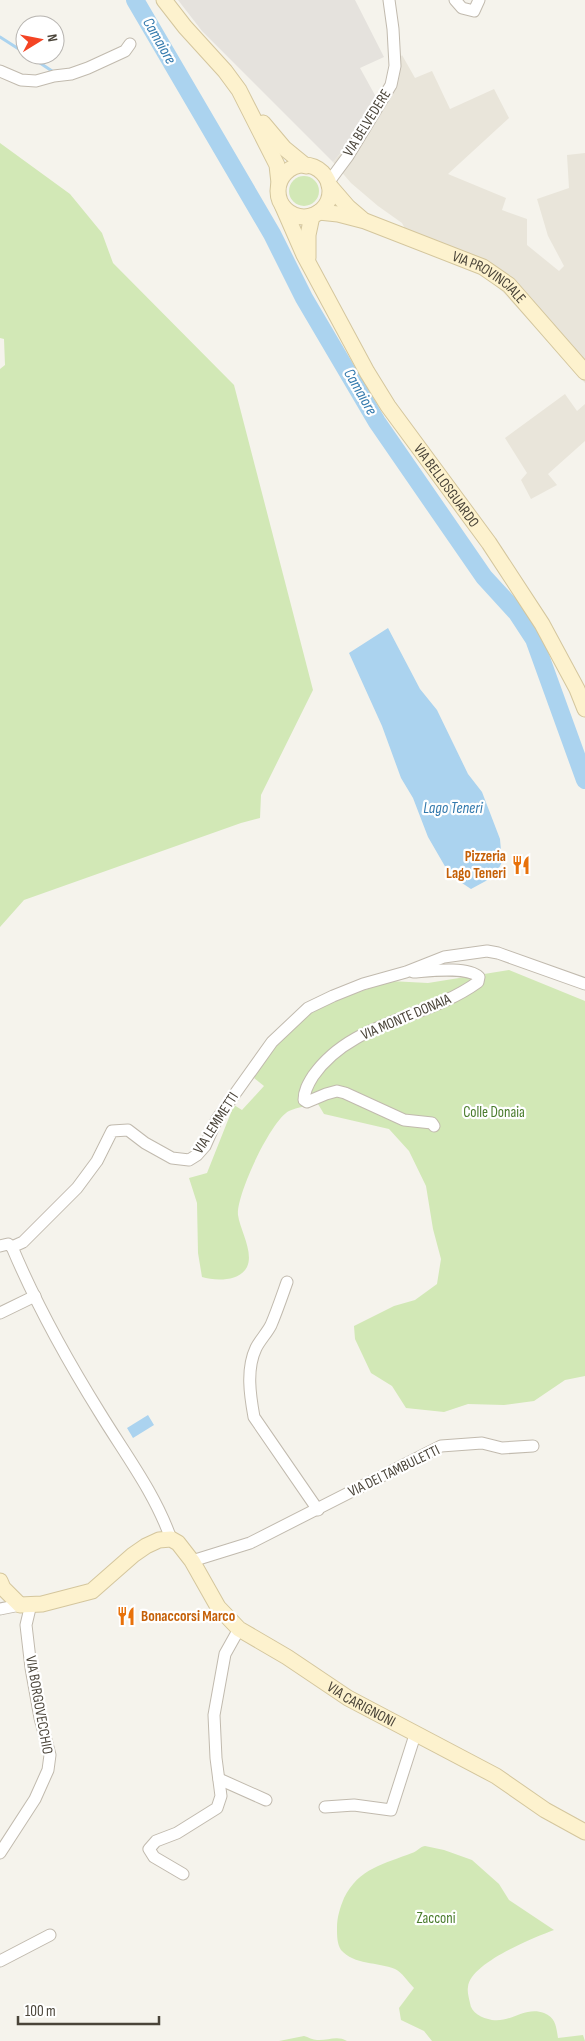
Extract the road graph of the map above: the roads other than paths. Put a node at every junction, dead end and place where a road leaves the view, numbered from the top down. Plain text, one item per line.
1 (164, 0) edge
2 (389, 0) edge
3 (455, 0) edge
4 (479, 0) edge
5 (130, 44) dead end
6 (0, 71) edge
7 (239, 90) junction
8 (306, 166) junction
9 (279, 183) junction
10 (328, 184) junction
11 (283, 207) junction
12 (316, 214) junction
13 (365, 221) junction
14 (308, 260) junction
15 (585, 372) edge
16 (585, 710) edge
17 (406, 972) junction
18 (585, 984) edge
19 (434, 1126) dead end
20 (0, 1246) edge
21 (12, 1247) junction
22 (287, 1282) dead end
23 (35, 1296) junction
24 (0, 1314) edge
25 (533, 1446) dead end
26 (318, 1510) junction
27 (171, 1539) junction
28 (192, 1561) junction
29 (0, 1581) edge
30 (25, 1604) junction
31 (0, 1609) edge
32 (239, 1629) junction
33 (415, 1735) junction
34 (218, 1779) junction
35 (266, 1800) dead end
36 (325, 1807) dead end
37 (585, 1832) edge
38 (0, 1853) edge
39 (183, 1874) dead end
40 (50, 1935) dead end
41 (0, 1961) edge

1 - 7 main road, VIA PROVINCIALE
2 - 10 street, VIA BELVEDERE
3 - 4 street
5 - 6 street
7 - 8 main road, VIA PROVINCIALE
7 - 9 main road, VIA PROVINCIALE
8 - 9 main road
8 - 10 main road, VIA PROVINCIALE
9 - 11 main road, VIA PROVINCIALE
10 - 12 main road
10 - 13 main road, VIA PROVINCIALE
11 - 12 main road, VIA PROVINCIALE
11 - 14 main road, VIA PROVINCIALE
12 - 13 main road, VIA PROVINCIALE
12 - 14 main road
13 - 15 main road, VIA PROVINCIALE
14 - 16 main road, VIA BELLOSGUARDO
17 - 18 street, VIA LEMMETTI
17 - 19 street, VIA MONTE DONAIA
17 - 21 street, VIA LEMMETTI
20 - 21 street
21 - 23 street
22 - 26 street
23 - 24 street
23 - 27 street
25 - 26 street, VIA DEI TAMBULETTI
26 - 28 street, VIA DEI TAMBULETTI
27 - 28 main road, VIA CARIGNONI
27 - 30 main road
28 - 32 main road, VIA CARIGNONI
29 - 30 main road
30 - 31 street
30 - 38 street, VIA BORGOVECCHIO
32 - 33 main road, VIA CARIGNONI
32 - 34 street
33 - 36 street
33 - 37 main road, VIA CARIGNONI
34 - 35 street
34 - 39 street
40 - 41 street

